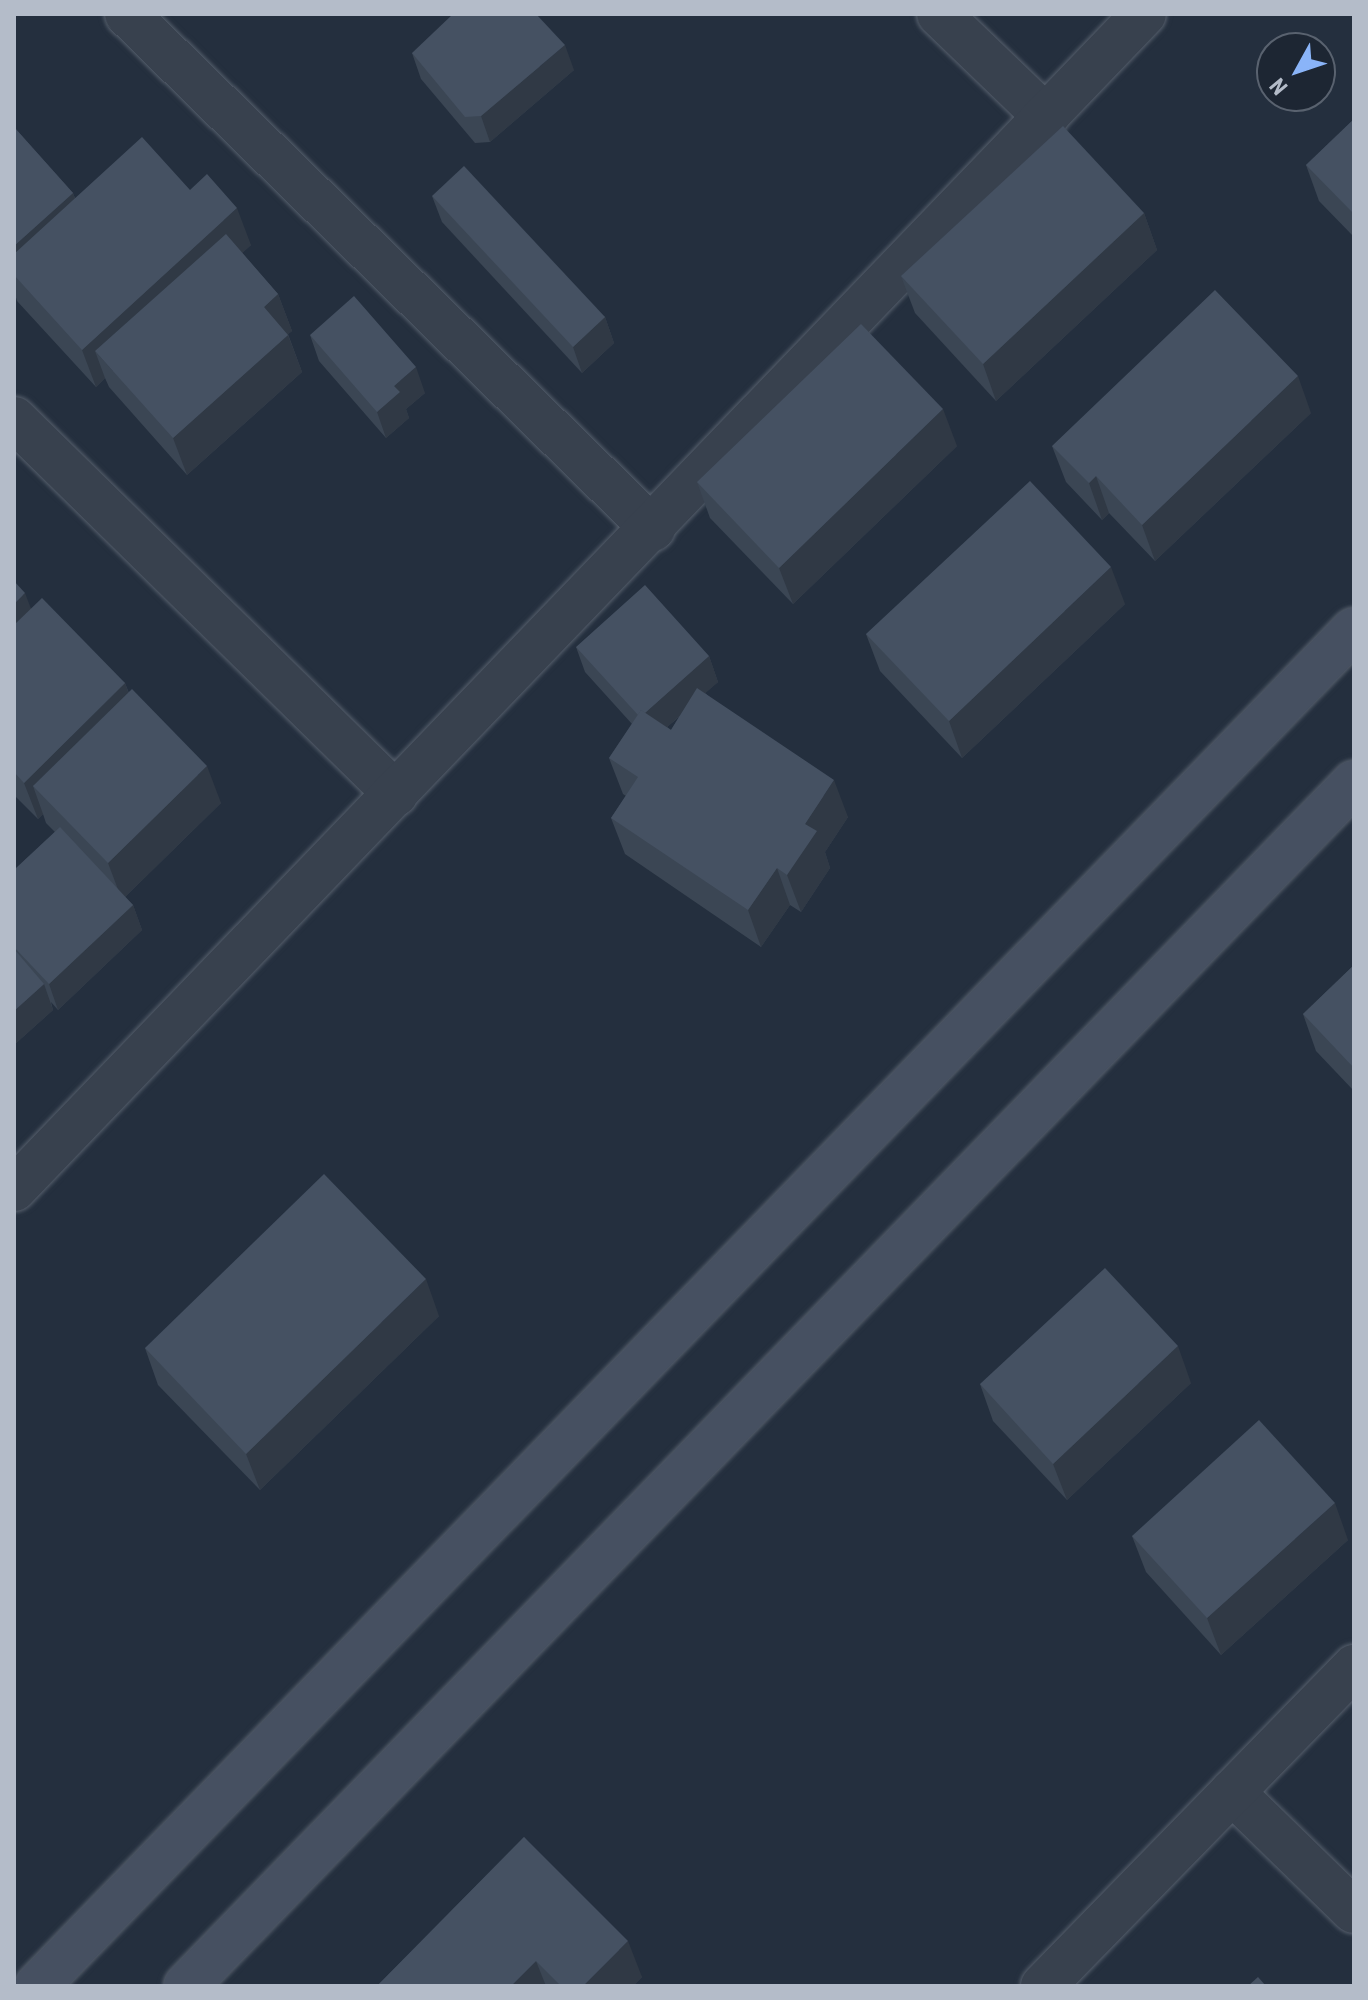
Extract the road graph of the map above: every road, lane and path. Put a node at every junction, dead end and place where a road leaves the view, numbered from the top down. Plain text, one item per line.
1 (127, 14) edge
2 (939, 14) edge
3 (1144, 14) edge
4 (1046, 117) junction
5 (14, 419) edge
6 (653, 529) junction
7 (1354, 630) edge
8 (1354, 783) edge
9 (396, 794) junction
10 (14, 1189) edge
11 (1354, 1667) edge
12 (1232, 1792) junction
13 (1354, 1911) edge
14 (37, 1986) edge
15 (186, 1986) edge
16 (1043, 1986) edge

1 - 6 street
2 - 4 street
3 - 4 street
4 - 6 street
5 - 9 street
6 - 9 street
7 - 14 main road
8 - 15 main road
9 - 10 street
11 - 12 street
12 - 13 street
12 - 16 street

